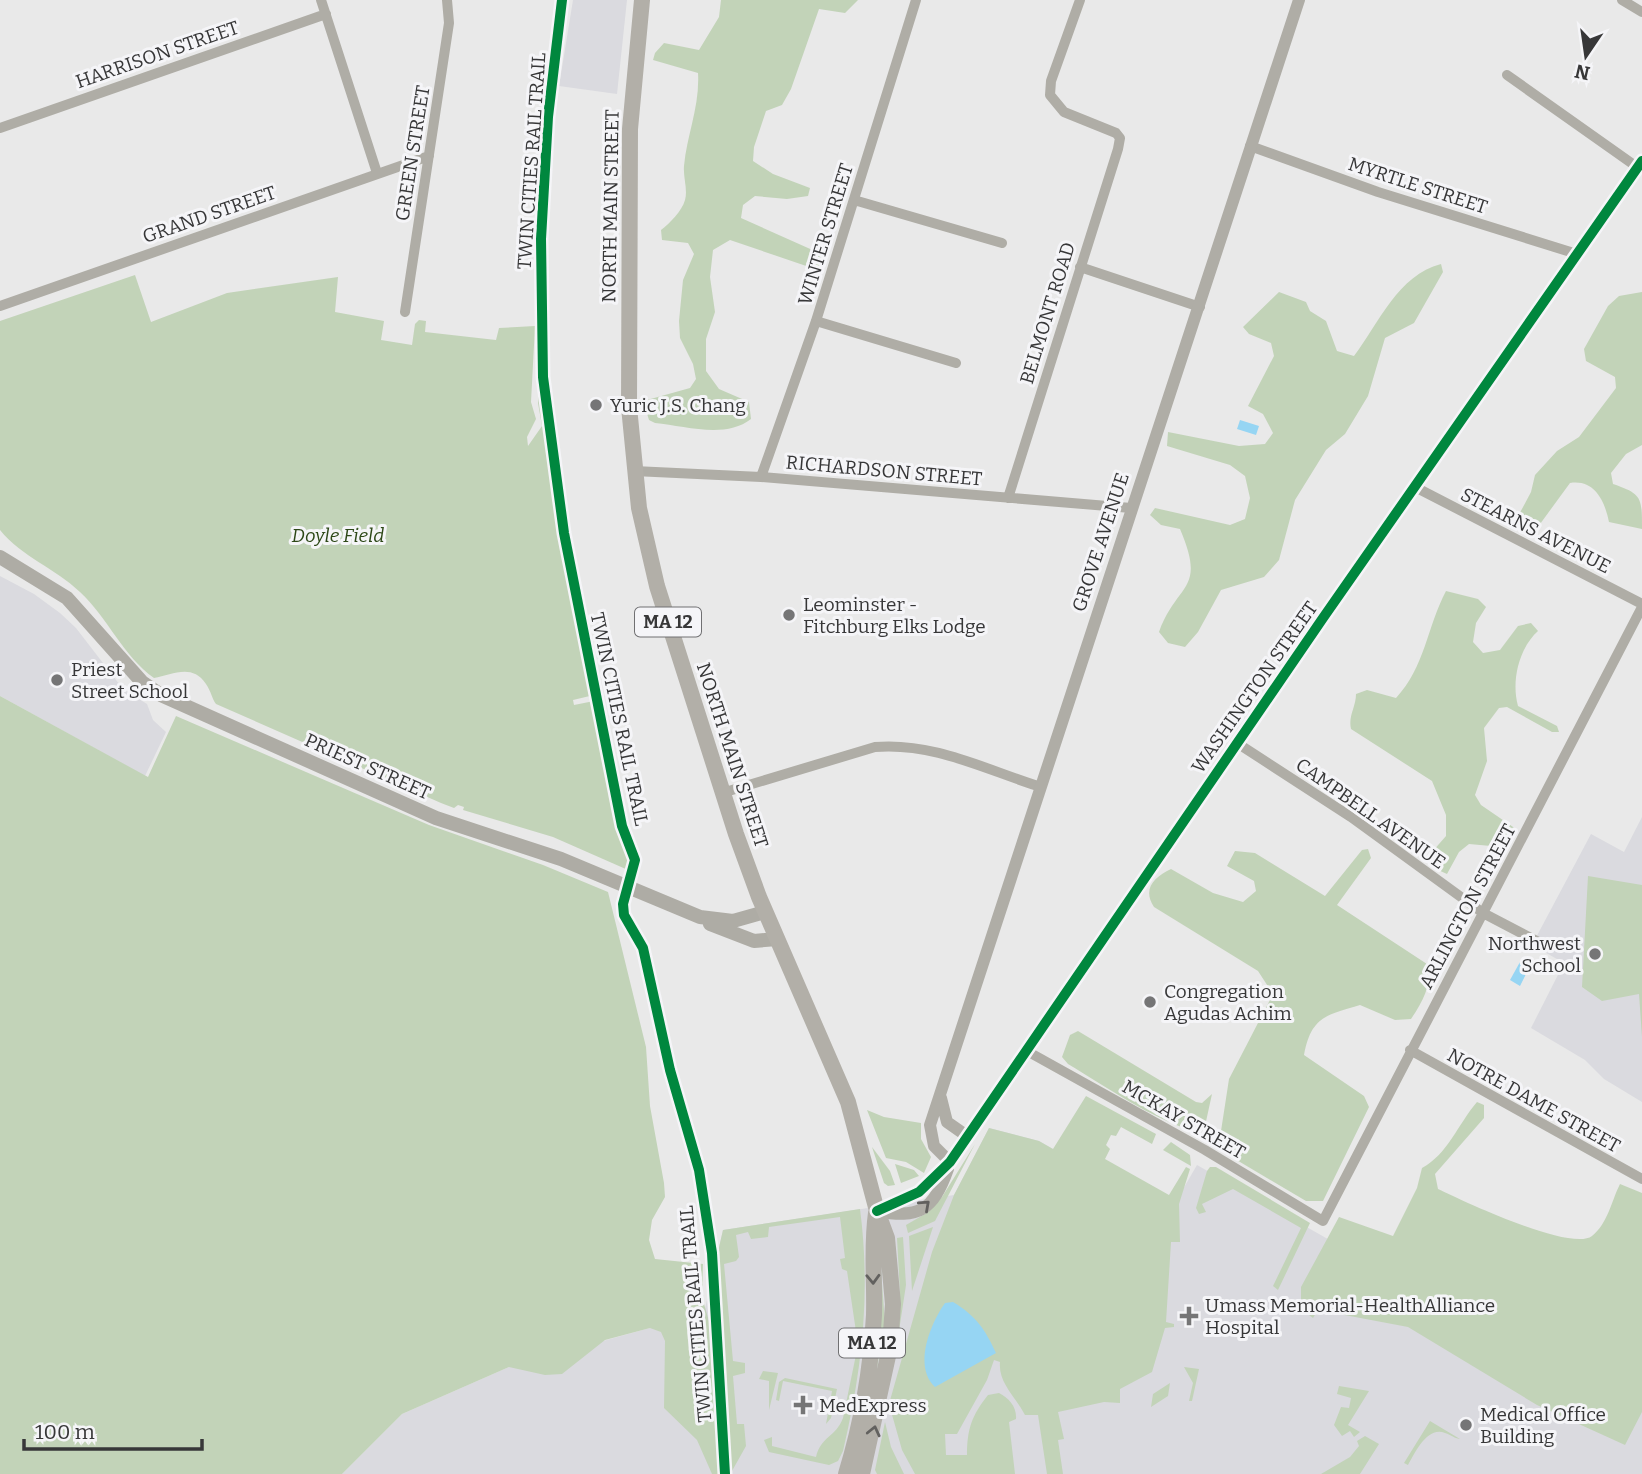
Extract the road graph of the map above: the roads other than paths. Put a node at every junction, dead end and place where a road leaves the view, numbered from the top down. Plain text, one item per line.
1 (321, 0) edge
2 (447, 0) edge
3 (642, 0) edge
4 (916, 0) edge
5 (1080, 0) edge
6 (1299, 0) edge
7 (1622, 0) edge
8 (1642, 12) edge
9 (326, 14) junction
10 (1507, 75) dead end
11 (0, 128) edge
12 (1250, 146) junction
13 (429, 156) junction
14 (1640, 164) edge
15 (377, 173) junction
16 (854, 200) junction
17 (1002, 243) dead end
18 (1577, 254) junction
19 (1080, 267) junction
20 (0, 306) edge
21 (1200, 307) junction
22 (405, 312) dead end
23 (816, 321) junction
24 (956, 363) dead end
25 (634, 471) junction
26 (761, 477) junction
27 (1415, 487) junction
28 (1008, 498) junction
29 (1131, 508) junction
30 (0, 557) edge
31 (1642, 605) edge
32 (1237, 743) junction
33 (1041, 787) junction
34 (722, 793) junction
35 (765, 912) junction
36 (1483, 913) junction
37 (700, 917) junction
38 (777, 939) junction
39 (1548, 947) dead end
40 (1026, 1050) junction
41 (1410, 1050) junction
42 (941, 1098) junction
43 (967, 1136) junction
44 (950, 1162) junction
45 (1642, 1180) edge
46 (877, 1211) junction
47 (1323, 1221) joint
48 (846, 1474) edge
49 (862, 1474) edge

1 - 9 street
2 - 13 street, GREEN STREET
3 - 25 main road, NORTH MAIN STREET / MA 12
4 - 16 street, WINTER STREET
5 - 19 street, BELMONT ROAD
6 - 12 street, GROVE AVENUE
7 - 8 street
9 - 11 street, HARRISON STREET
9 - 15 street
10 - 14 street
12 - 18 street, MYRTLE STREET
12 - 21 street, GROVE AVENUE
13 - 15 street, GRAND STREET
13 - 22 street, GREEN STREET
14 - 18 street, WASHINGTON STREET
15 - 20 street, GRAND STREET
16 - 17 street
16 - 23 street, WINTER STREET
18 - 27 street, WASHINGTON STREET
19 - 21 street
19 - 28 street, BELMONT ROAD
21 - 29 street, GROVE AVENUE
23 - 24 street
23 - 26 street, WINTER STREET
25 - 26 street, RICHARDSON STREET
25 - 34 main road, NORTH MAIN STREET / MA 12
26 - 28 street, RICHARDSON STREET
27 - 31 street, STEARNS AVENUE
27 - 32 street, WASHINGTON STREET
28 - 29 street, RICHARDSON STREET
29 - 33 street, GROVE AVENUE
30 - 37 main road, PRIEST STREET
31 - 36 street, ARLINGTON STREET
32 - 36 street, CAMPBELL AVENUE
32 - 40 street, WASHINGTON STREET
33 - 34 street
33 - 42 street, GROVE AVENUE
34 - 35 main road, NORTH MAIN STREET / MA 12
35 - 37 main road, PRIEST STREET
35 - 38 main road, NORTH MAIN STREET / MA 12
36 - 39 street, CAMPBELL AVENUE
36 - 41 street, ARLINGTON STREET
37 - 38 main road
38 - 46 main road, NORTH MAIN STREET / MA 12
40 - 43 street, WASHINGTON STREET
40 - 47 street, MCKAY STREET
41 - 45 street, NOTRE DAME STREET
41 - 47 street, ARLINGTON STREET
42 - 43 street
42 - 44 street, GROVE AVENUE
43 - 44 street, WASHINGTON STREET
44 - 46 street, WASHINGTON STREET
46 -> 44 street, WASHINGTON STREET
46 -> 48 main road, NORTH MAIN STREET / MA 12
49 -> 46 main road, NORTH MAIN STREET / MA 12

